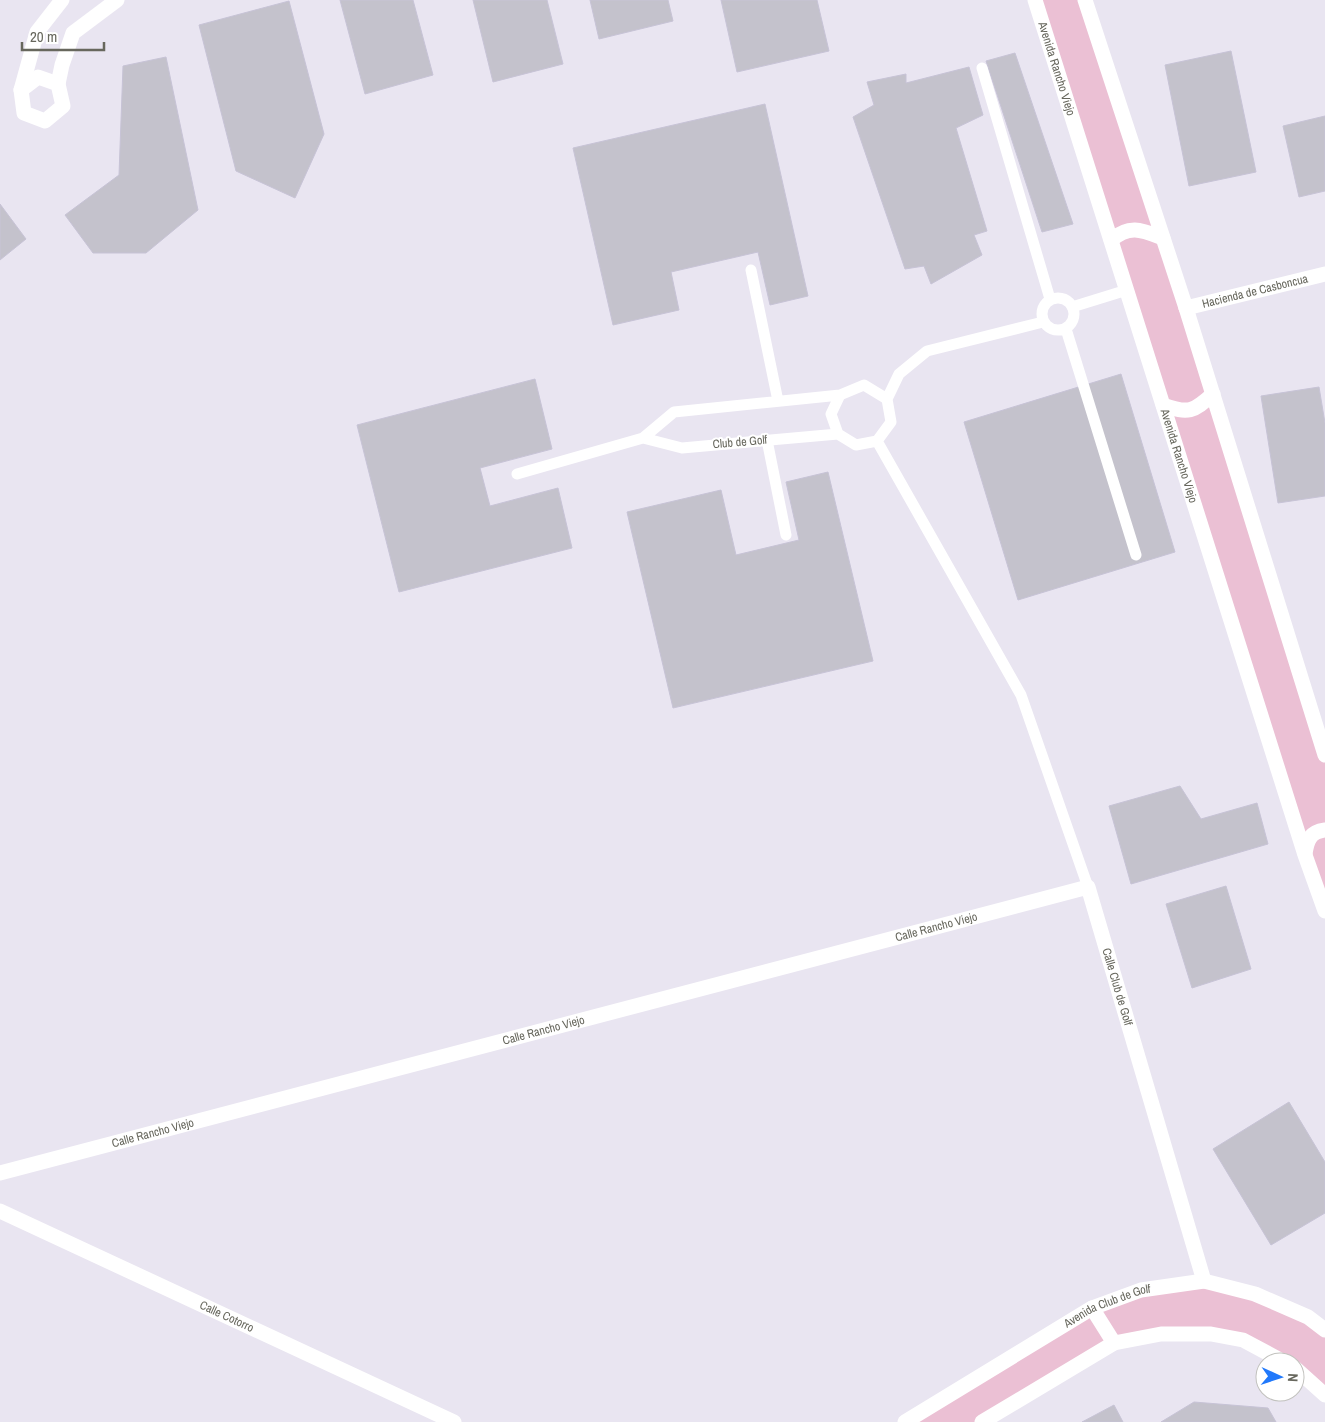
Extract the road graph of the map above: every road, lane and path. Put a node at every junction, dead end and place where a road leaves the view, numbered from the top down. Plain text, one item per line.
1 (62, 0) edge
2 (117, 0) edge
3 (1035, 0) edge
4 (1085, 0) edge
5 (982, 68) dead end
6 (58, 84) junction
7 (21, 90) junction
8 (1164, 238) junction
9 (1111, 240) junction
10 (751, 270) dead end
11 (1325, 274) edge
12 (1127, 290) junction
13 (1050, 300) junction
14 (1072, 307) junction
15 (1186, 308) junction
16 (1043, 322) junction
17 (1066, 329) junction
18 (1213, 394) junction
19 (840, 395) junction
20 (886, 398) junction
21 (778, 401) junction
22 (1163, 405) junction
23 (838, 434) junction
24 (643, 438) junction
25 (767, 440) junction
26 (878, 441) junction
27 (517, 474) dead end
28 (786, 535) dead end
29 (1136, 555) dead end
30 (1325, 755) edge
31 (1325, 830) edge
32 (1305, 855) junction
33 (1088, 887) junction
34 (1325, 911) edge
35 (0, 1173) edge
36 (0, 1211) edge
37 (1204, 1281) junction
38 (1092, 1308) junction
39 (1325, 1330) edge
40 (1114, 1343) junction
41 (1265, 1352) edge
42 (1305, 1377) edge
43 (1325, 1395) edge
44 (454, 1422) edge
45 (905, 1422) edge
46 (982, 1422) edge

1 - 7 street
2 - 6 street
3 - 9 street, Avenida Rancho Viejo
4 - 8 street
5 - 13 lane
6 - 7 street
6 - 7 street
8 - 9 street
8 - 15 street
9 - 12 street, Avenida Rancho Viejo
10 - 21 lane
11 - 15 street, Hacienda de Casboncua
12 - 14 lane
12 - 22 street, Avenida Rancho Viejo
13 - 14 lane
13 - 16 lane
14 - 17 lane
15 - 18 street
16 - 17 lane
16 - 20 lane
17 - 29 lane
18 - 22 street
18 - 30 street
19 - 20 lane
19 - 21 lane
19 - 23 lane
20 - 26 lane
21 - 24 lane
22 - 32 street, Avenida Rancho Viejo
23 - 25 lane, Club de Golf
23 - 26 lane
24 - 25 lane, Club de Golf
24 - 27 lane
25 - 28 lane
26 - 33 lane, Calle Club de Golf
31 - 32 street
32 - 34 street, Avenida Rancho Viejo
33 - 35 street, Calle Rancho Viejo
33 - 37 street, Calle Club de Golf
36 - 44 street, Calle Cotorro
37 - 38 street, Avenida Club de Golf
37 - 39 street, Avenida Club de Golf
38 - 40 street
38 - 45 street, Avenida Club de Golf
40 - 41 street
40 - 46 street
42 - 43 street

